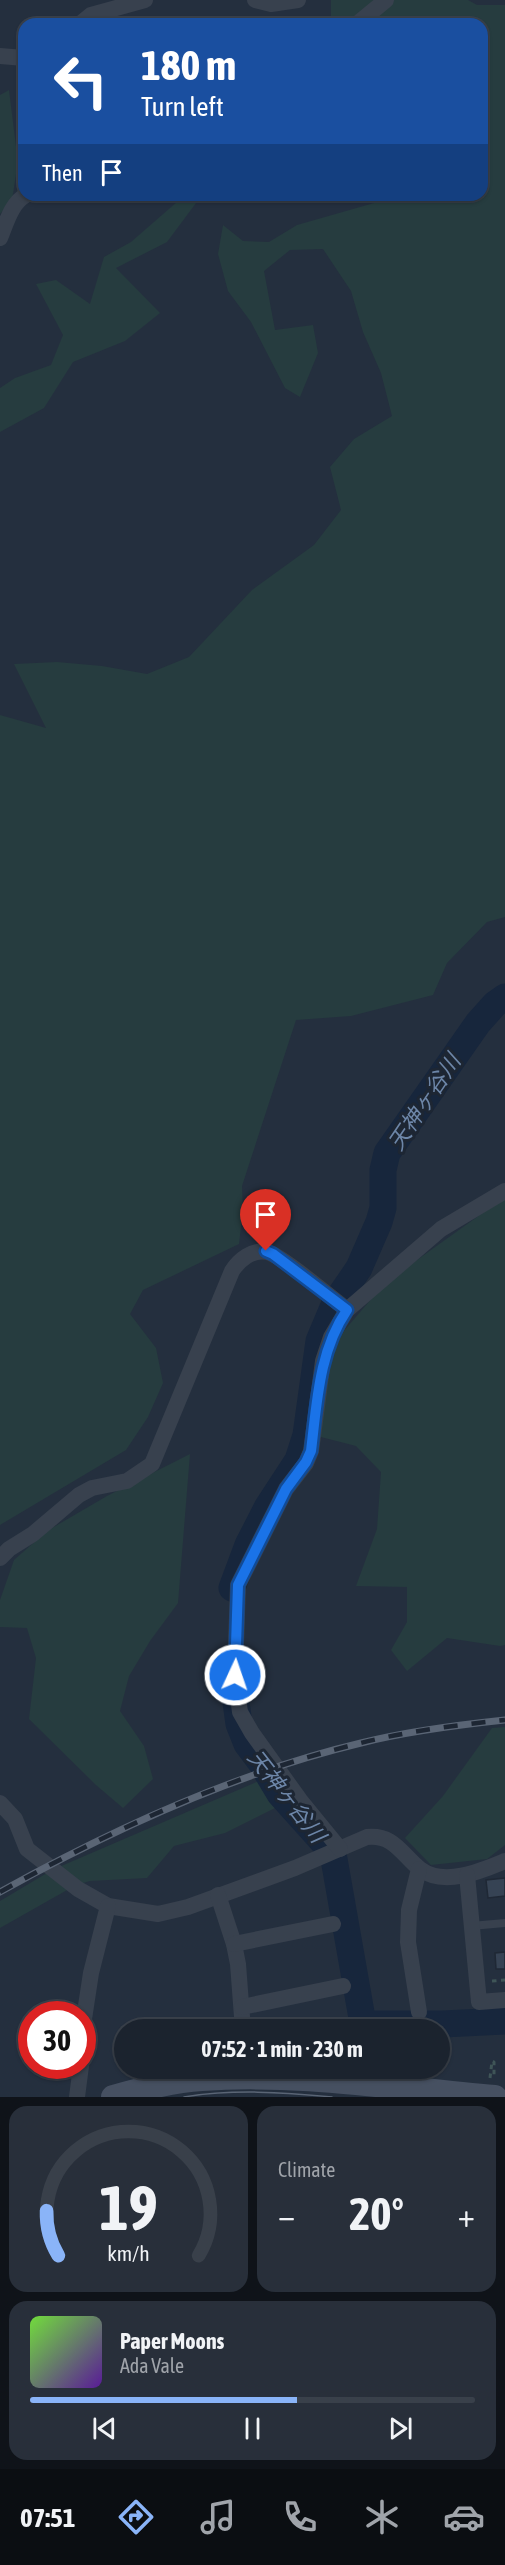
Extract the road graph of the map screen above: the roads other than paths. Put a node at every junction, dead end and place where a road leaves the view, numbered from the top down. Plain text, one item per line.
1 (145, 0) edge
2 (255, 0) edge
3 (298, 0) edge
4 (386, 0) edge
5 (88, 18) edge
6 (364, 18) edge
7 (0, 56) edge
8 (18, 58) edge
9 (18, 201) edge
10 (0, 238) edge
11 (505, 1191) edge
12 (340, 1305) junction
13 (0, 1558) edge
14 (0, 1803) edge
15 (334, 1851) junction
16 (505, 1861) edge
17 (419, 1869) junction
18 (467, 1875) junction
19 (218, 1895) junction
20 (108, 1906) junction
21 (505, 1923) edge
22 (333, 1924) dead end
23 (471, 1926) junction
24 (234, 1944) junction
25 (343, 1986) dead end
26 (505, 2000) edge
27 (87, 2001) edge
28 (242, 2007) junction
29 (419, 2012) dead end
30 (243, 2019) edge
31 (79, 2079) edge
32 (201, 2079) edge
33 (306, 2079) edge
34 (77, 2097) edge
35 (113, 2097) edge
36 (495, 2097) edge

1 - 5 street
2 - 3 street
4 - 6 street
7 - 8 street
9 - 10 street
11 - 12 street
12 - 13 street
12 - 15 street
14 - 20 street
15 - 17 street
15 - 19 street
16 - 18 street
17 - 18 street
17 - 29 street
18 - 23 street
19 - 20 street
19 - 24 street
20 - 27 street
21 - 23 lane
22 - 24 street
23 - 26 street
24 - 28 street
25 - 28 street
28 - 30 street
31 - 34 street
32 - 35 main road
33 - 36 main road

